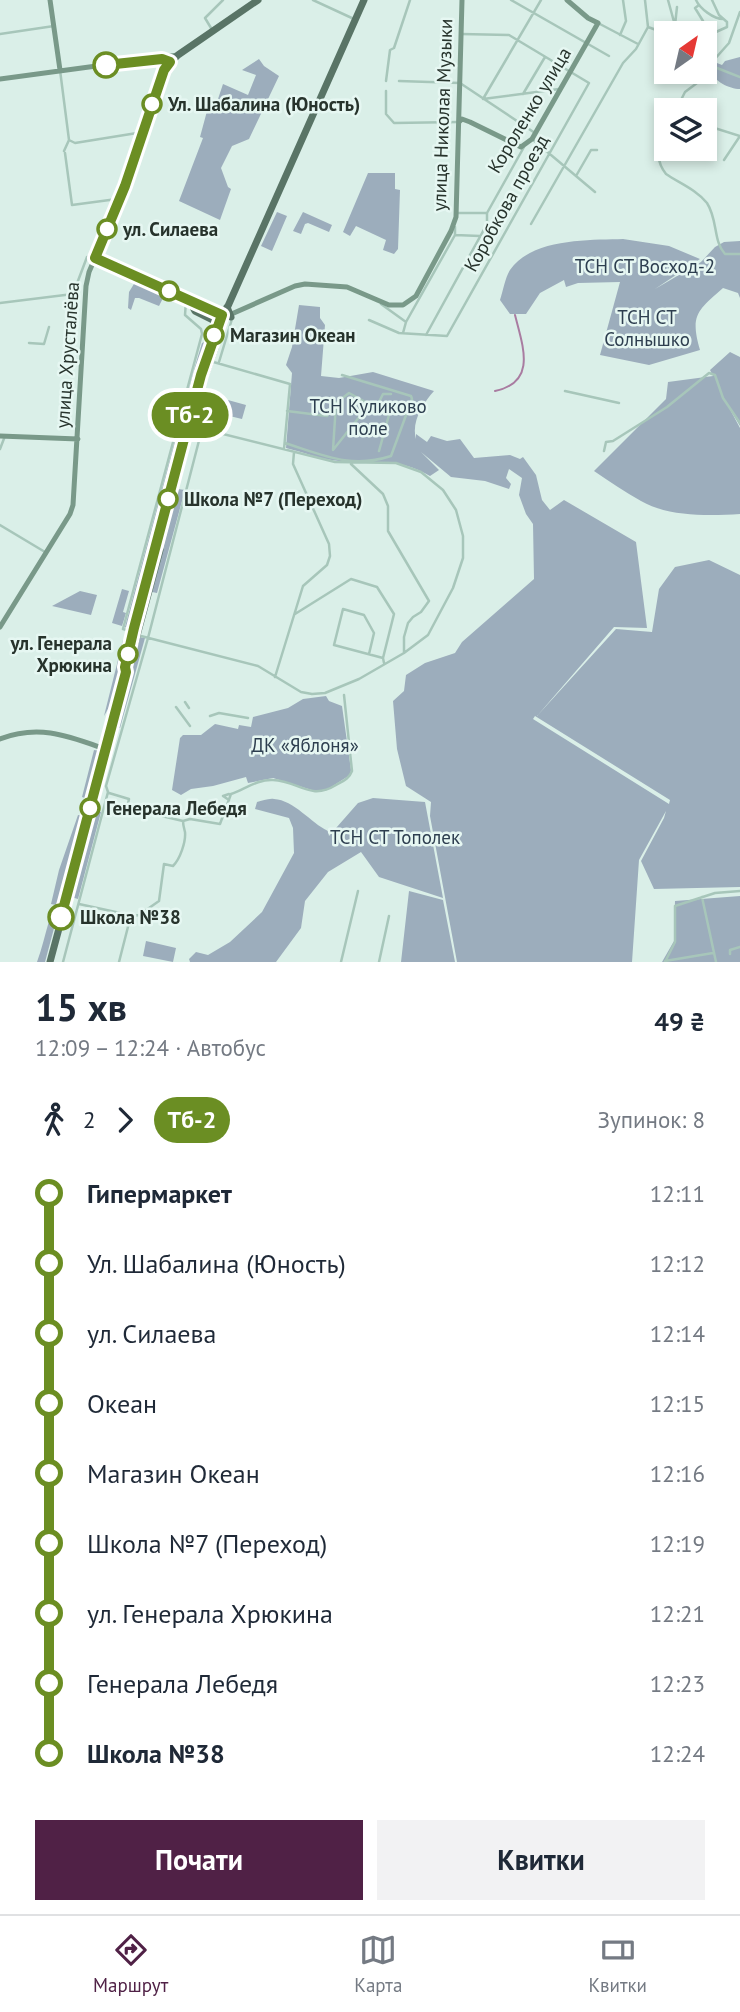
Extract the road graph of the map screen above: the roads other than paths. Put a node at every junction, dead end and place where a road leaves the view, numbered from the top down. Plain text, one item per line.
1 (50, 0) edge
2 (223, 0) edge
3 (258, 0) edge
4 (313, 0) edge
5 (364, 0) edge
6 (410, 0) edge
7 (461, 0) edge
8 (511, 0) edge
9 (541, 0) edge
10 (568, 0) edge
11 (622, 0) edge
12 (645, 0) edge
13 (668, 0) edge
14 (696, 0) edge
15 (712, 0) edge
16 (699, 5) junction
17 (677, 7) dead end
18 (740, 12) edge
19 (534, 14) junction
20 (356, 19) junction
21 (723, 19) junction
22 (674, 21) edge
23 (676, 21) edge
24 (702, 21) dead end
25 (598, 23) junction
26 (54, 26) junction
27 (648, 27) junction
28 (654, 30) edge
29 (718, 30) edge
30 (213, 31) junction
31 (0, 34) edge
32 (461, 34) junction
33 (620, 35) junction
34 (518, 40) junction
35 (586, 44) junction
36 (638, 44) junction
37 (718, 55) edge
38 (545, 56) junction
39 (609, 56) dead end
40 (162, 60) junction
41 (718, 68) edge
42 (164, 70) junction
43 (60, 71) junction
44 (571, 71) junction
45 (740, 77) edge
46 (0, 79) edge
47 (386, 81) dead end
48 (399, 81) dead end
49 (460, 83) junction
50 (696, 84) edge
51 (561, 89) junction
52 (386, 91) dead end
53 (523, 94) junction
54 (682, 98) edge
55 (483, 99) junction
56 (459, 122) junction
57 (717, 129) edge
58 (137, 134) dead end
59 (534, 136) junction
60 (740, 136) edge
61 (69, 140) junction
62 (525, 146) junction
63 (597, 150) dead end
64 (549, 154) junction
65 (724, 160) dead end
66 (660, 161) edge
67 (563, 166) junction
68 (576, 176) junction
69 (594, 192) dead end
70 (120, 199) junction
71 (456, 213) junction
72 (487, 213) junction
73 (531, 224) dead end
74 (454, 225) junction
75 (456, 235) junction
76 (480, 236) junction
77 (740, 254) edge
78 (95, 258) junction
79 (187, 299) junction
80 (380, 301) junction
81 (0, 303) edge
82 (197, 308) junction
83 (226, 317) junction
84 (369, 320) dead end
85 (407, 322) junction
86 (48, 327) dead end
87 (403, 333) junction
88 (426, 335) junction
89 (29, 343) dead end
90 (214, 363) junction
91 (342, 375) dead end
92 (565, 391) dead end
93 (391, 394) dead end
94 (336, 403) junction
95 (619, 403) dead end
96 (369, 404) junction
97 (376, 408) junction
98 (288, 411) junction
99 (740, 423) edge
100 (191, 426) junction
101 (202, 429) junction
102 (2, 436) edge
103 (78, 439) junction
104 (285, 443) junction
105 (0, 449) edge
106 (285, 449) junction
107 (379, 451) dead end
108 (604, 451) dead end
109 (294, 452) junction
110 (351, 464) junction
111 (0, 525) edge
112 (46, 552) junction
113 (295, 614) junction
114 (0, 627) edge
115 (135, 634) junction
116 (148, 638) junction
117 (404, 653) junction
118 (369, 654) junction
119 (383, 658) junction
120 (384, 663) junction
121 (275, 677) junction
122 (344, 695) dead end
123 (185, 702) dead end
124 (176, 707) dead end
125 (189, 708) dead end
126 (210, 716) dead end
127 (248, 718) dead end
128 (190, 726) dead end
129 (111, 729) junction
130 (122, 732) junction
131 (0, 739) edge
132 (105, 749) junction
133 (116, 751) junction
134 (108, 792) junction
135 (231, 794) junction
136 (229, 800) junction
137 (183, 821) junction
138 (358, 891) dead end
139 (740, 891) edge
140 (702, 897) junction
141 (79, 904) junction
142 (131, 915) junction
143 (389, 916) dead end
144 (740, 947) edge
145 (713, 953) junction
146 (730, 954) dead end
147 (50, 962) edge
148 (63, 962) edge
149 (119, 962) edge
150 (341, 962) edge
151 (379, 962) edge
152 (665, 962) edge
153 (716, 962) edge

1 - 26 main road
2 - 30 street
3 - 30 main road, улица Хрусталёва
4 - 20 street
5 - 20 main road
6 - 47 street
7 - 32 main road, улица Николая Музыки
8 - 19 street
9 - 19 street
10 - 25 main road
11 - 33 street
12 - 27 street
13 - 22 street
14 - 16 street
15 - 21 street
16 - 21 street
16 - 24 street
17 - 23 street
18 - 37 street
19 - 34 street
19 - 35 street
20 - 83 main road
21 - 29 street
25 - 33 street
25 - 35 main road, Короленко улица
26 - 31 street
26 - 43 main road
27 - 28 street
27 - 36 street
30 - 40 main road, улица Хрусталёва
32 - 34 street
32 - 49 main road, улица Николая Музыки
33 - 36 street
34 - 38 street
34 - 55 street
35 - 39 street
35 - 44 main road, Короленко улица
36 - 67 street
38 - 44 street
38 - 53 street
40 - 42 main road, улица Хрусталёва
40 - 42 main road
40 - 43 main road
41 - 45 street
42 - 70 main road, улица Хрусталёва
43 - 46 main road
43 - 61 street
44 - 51 main road, Короленко улица
44 - 64 street, Коробкова проезд
48 - 49 street
49 - 55 street
49 - 56 main road, улица Николая Музыки
50 - 54 street
51 - 53 street
51 - 59 main road, Короленко улица
52 - 56 street
53 - 55 street
55 - 59 street
56 - 62 main road
56 - 71 main road, улица Николая Музыки
57 - 60 street
58 - 61 street
59 - 62 main road, Короленко улица
59 - 64 street
60 - 65 street
61 - 70 street
62 - 72 street, Короленко улица
63 - 68 street
64 - 67 street
64 - 88 street, Коробкова проезд
66 - 77 street
67 - 68 street
67 - 73 street
68 - 69 street
70 - 78 main road, улица Хрусталёва
71 - 72 street
71 - 74 main road, улица Николая Музыки
72 - 76 street, Короленко улица
74 - 75 street
74 - 80 main road, улица Николая Музыки
75 - 76 street
75 - 85 street
76 - 88 street, Короленко улица
78 - 79 main road
78 - 81 street
78 - 103 main road, улица Хрусталёва
79 - 82 main road
79 - 115 street
80 - 83 main road
80 - 85 street
82 - 83 main road
82 - 83 main road
83 - 90 main road
83 - 90 street
83 - 115 main road
84 - 87 street
85 - 87 street
86 - 89 street
87 - 88 street
90 - 98 street
90 - 100 main road
91 - 104 street
92 - 95 street
93 - 97 street
94 - 96 street
94 - 96 street
94 - 98 street
96 - 97 street
97 - 107 street
98 - 104 street
99 - 108 street
100 - 101 street
100 - 115 main road
101 - 106 street
101 - 116 street
102 - 103 main road
102 - 105 street
103 - 112 main road, улица Хрусталёва
104 - 106 street
106 - 109 street
109 - 110 street
109 - 113 street
110 - 117 street
110 - 117 street
111 - 112 street
112 - 114 main road, улица Хрусталёва
113 - 119 street
113 - 121 street
115 - 116 street
115 - 129 main road
116 - 121 street
116 - 130 street
117 - 120 street
118 - 118 street
118 - 119 street
119 - 120 street
120 - 121 street
122 - 135 street
123 - 125 street
124 - 128 street
126 - 127 street
129 - 130 street
129 - 132 main road
130 - 133 street
131 - 132 main road
132 - 133 street
132 - 147 main road
133 - 134 street
134 - 137 street
134 - 141 street
135 - 136 street
135 - 136 street
136 - 137 street
137 - 142 street
138 - 150 street
139 - 140 street
140 - 145 street
140 - 152 street
141 - 142 street
141 - 148 street
142 - 149 street
143 - 151 street
144 - 146 street
145 - 152 street
145 - 153 street

